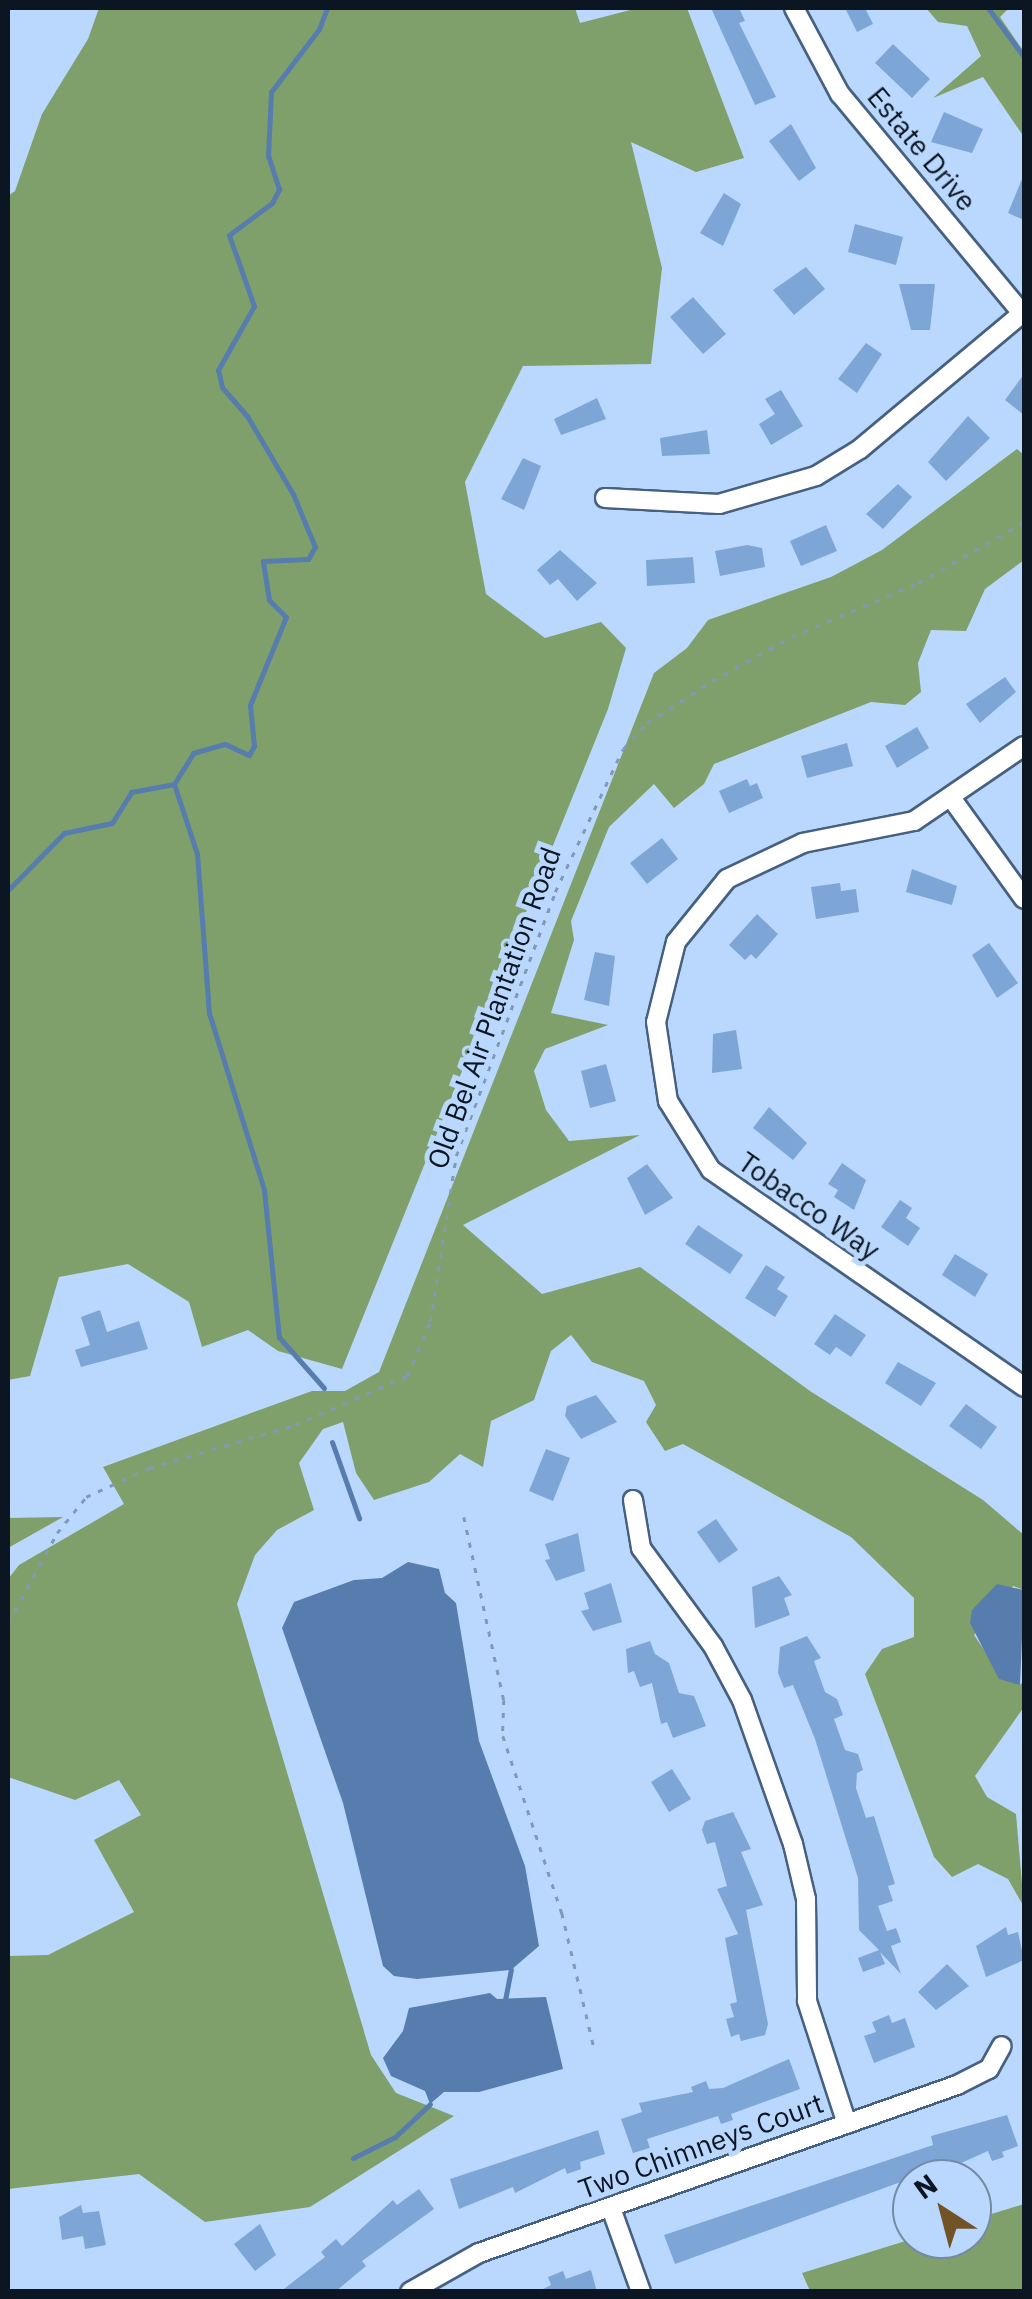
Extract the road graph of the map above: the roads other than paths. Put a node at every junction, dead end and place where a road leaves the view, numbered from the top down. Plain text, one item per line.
1 (794, 8) edge
2 (1024, 314) edge
3 (605, 498) dead end
4 (1024, 746) edge
5 (952, 799) junction
6 (1024, 899) edge
7 (1024, 1387) edge
8 (633, 1500) dead end
9 (1002, 2046) dead end
10 (847, 2124) junction
11 (611, 2208) junction
12 (410, 2292) edge
13 (641, 2292) edge

1 - 2 street, Estate Drive
2 - 3 street
4 - 5 street, Tobacco Way
5 - 6 street
5 - 7 street, Tobacco Way
8 - 10 street
9 - 10 street, Two Chimneys Court
10 - 11 street, Two Chimneys Court
11 - 12 street, Two Chimneys Court
11 - 13 street

